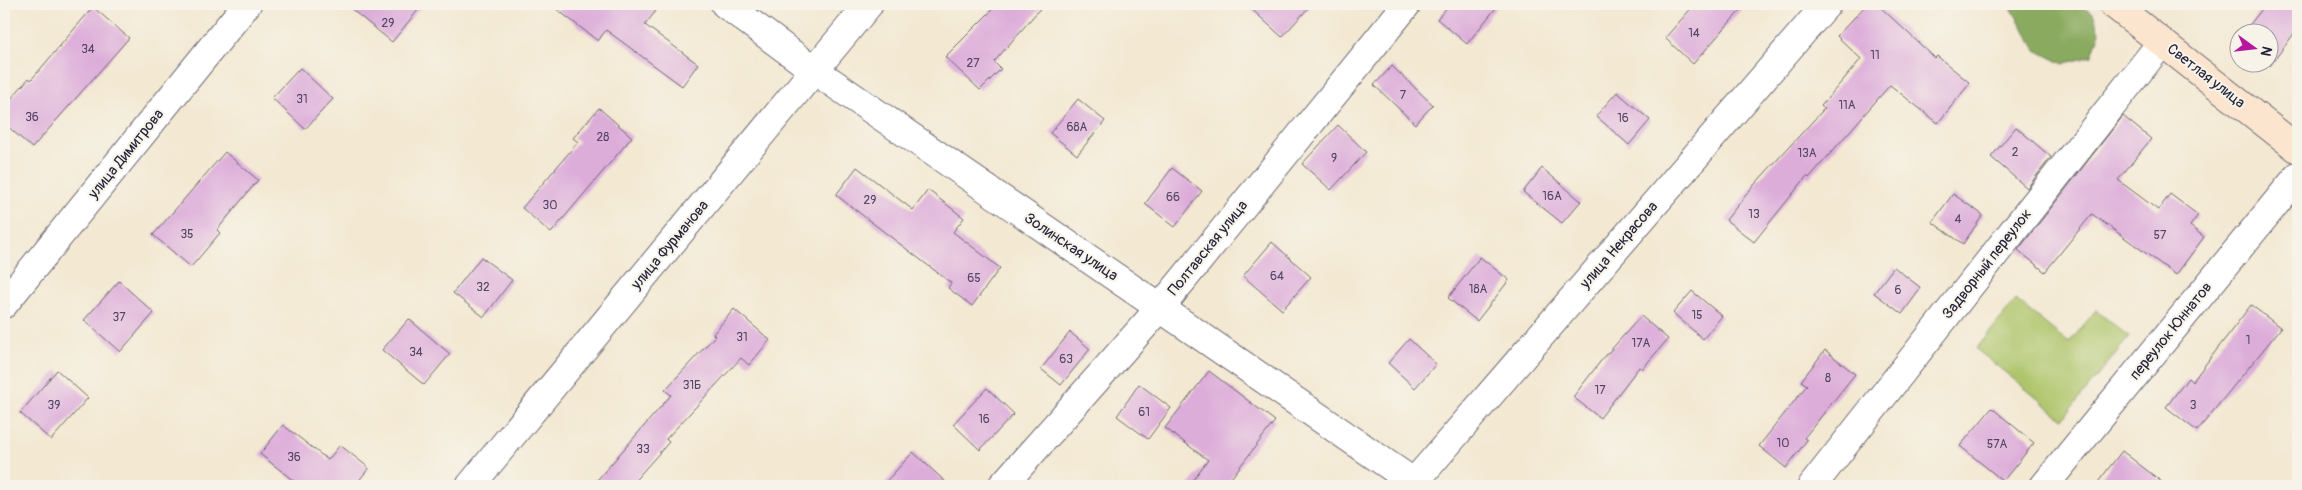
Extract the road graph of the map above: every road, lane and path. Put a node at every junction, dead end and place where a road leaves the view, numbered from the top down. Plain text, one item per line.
1 (247, 4) edge
2 (725, 4) edge
3 (869, 4) edge
4 (1407, 4) edge
5 (1827, 4) edge
6 (2113, 4) edge
7 (2162, 42) junction
8 (814, 70) junction
9 (2298, 149) edge
10 (2298, 176) edge
11 (4, 304) edge
12 (1160, 308) junction
13 (1415, 485) edge
14 (470, 486) edge
15 (1002, 486) edge
16 (1812, 486) edge
17 (2044, 486) edge

1 - 11 street, улица Димитрова
2 - 8 street, Золинская улица
3 - 8 street, улица Фурманова
4 - 12 street, Полтавская улица
5 - 13 street, улица Некрасова
6 - 7 main road, Светлая улица
7 - 9 main road, Светлая улица
7 - 16 street, Задворный переулок
8 - 12 street, Золинская улица
8 - 14 street, улица Фурманова
10 - 17 street, переулок Юннатов
12 - 13 street, Золинская улица
12 - 15 street, Полтавская улица

